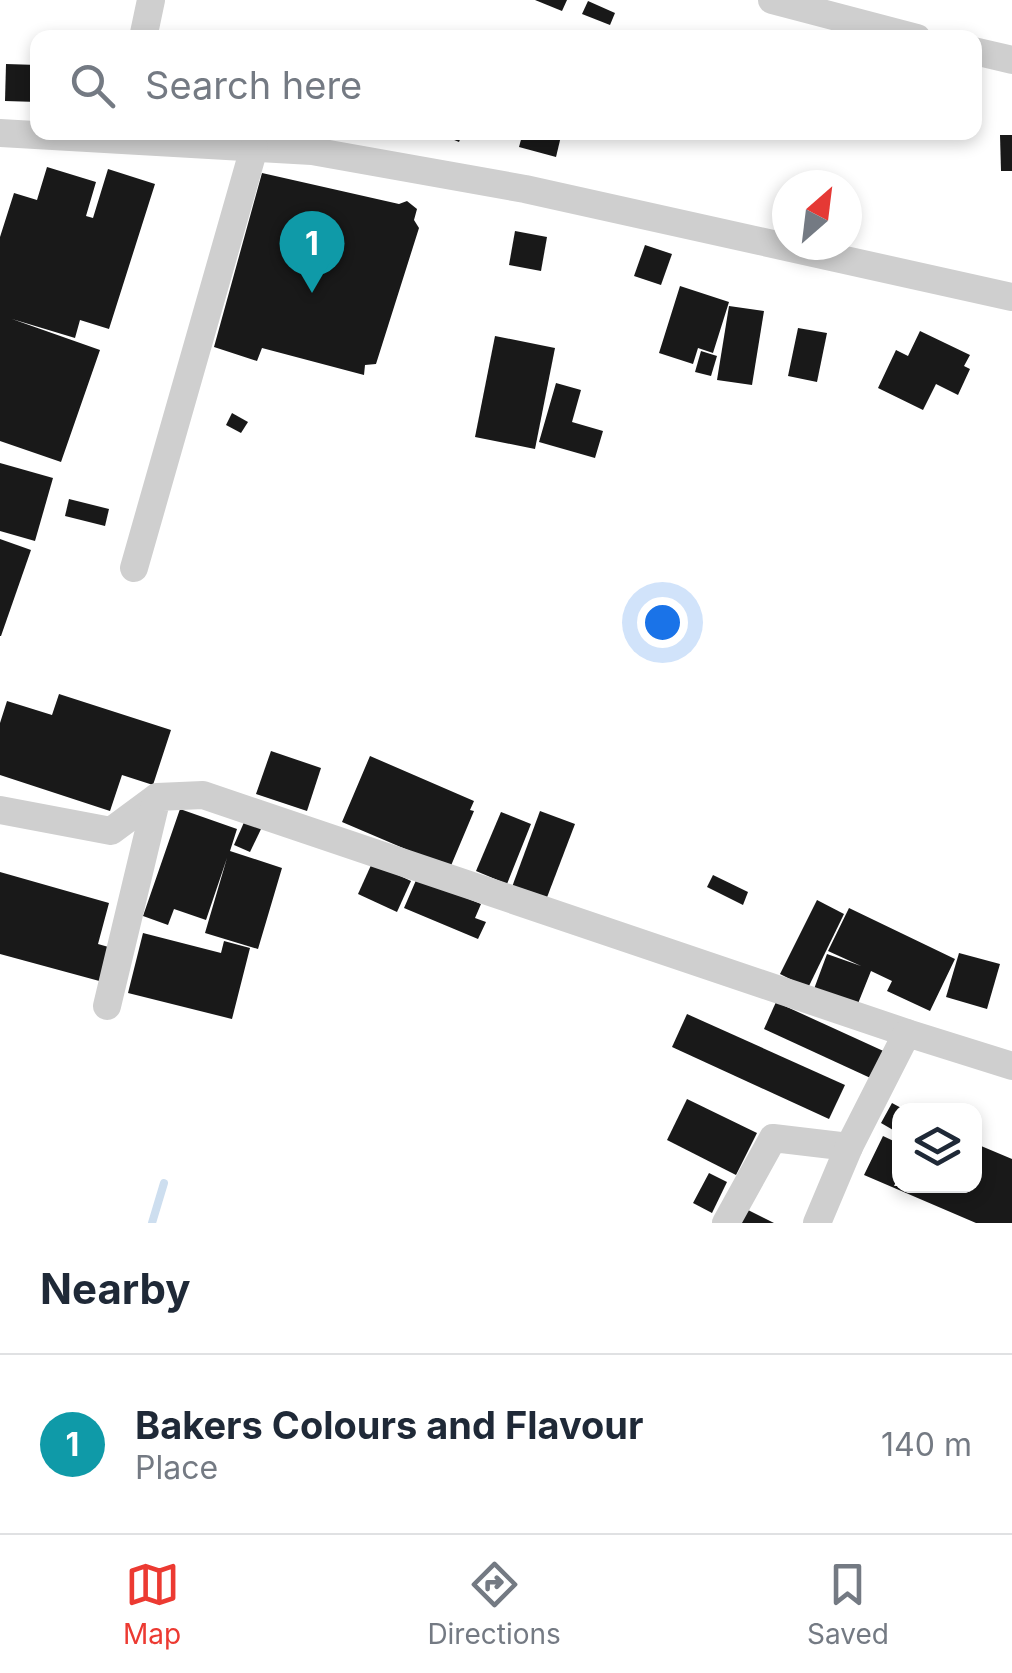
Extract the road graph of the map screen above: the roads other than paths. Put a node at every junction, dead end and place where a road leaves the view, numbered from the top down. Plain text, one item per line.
1 (151, 0) edge
2 (772, 0) edge
3 (823, 7) edge
4 (145, 30) edge
5 (893, 30) edge
6 (982, 53) edge
7 (1012, 60) edge
8 (0, 133) edge
9 (30, 134) edge
10 (165, 140) edge
11 (254, 148) junction
12 (1012, 297) edge
13 (134, 568) dead end
14 (158, 797) junction
15 (0, 810) edge
16 (107, 1006) dead end
17 (907, 1033) junction
18 (1012, 1066) edge
19 (849, 1147) junction
20 (726, 1223) edge
21 (816, 1223) edge

1 - 4 street
2 - 3 street
3 - 5 street
6 - 7 street
8 - 9 street
10 - 11 street
11 - 12 street
11 - 13 street
14 - 15 street
14 - 16 street
14 - 17 street
17 - 18 street
17 - 19 street
19 - 20 street
19 - 21 street

